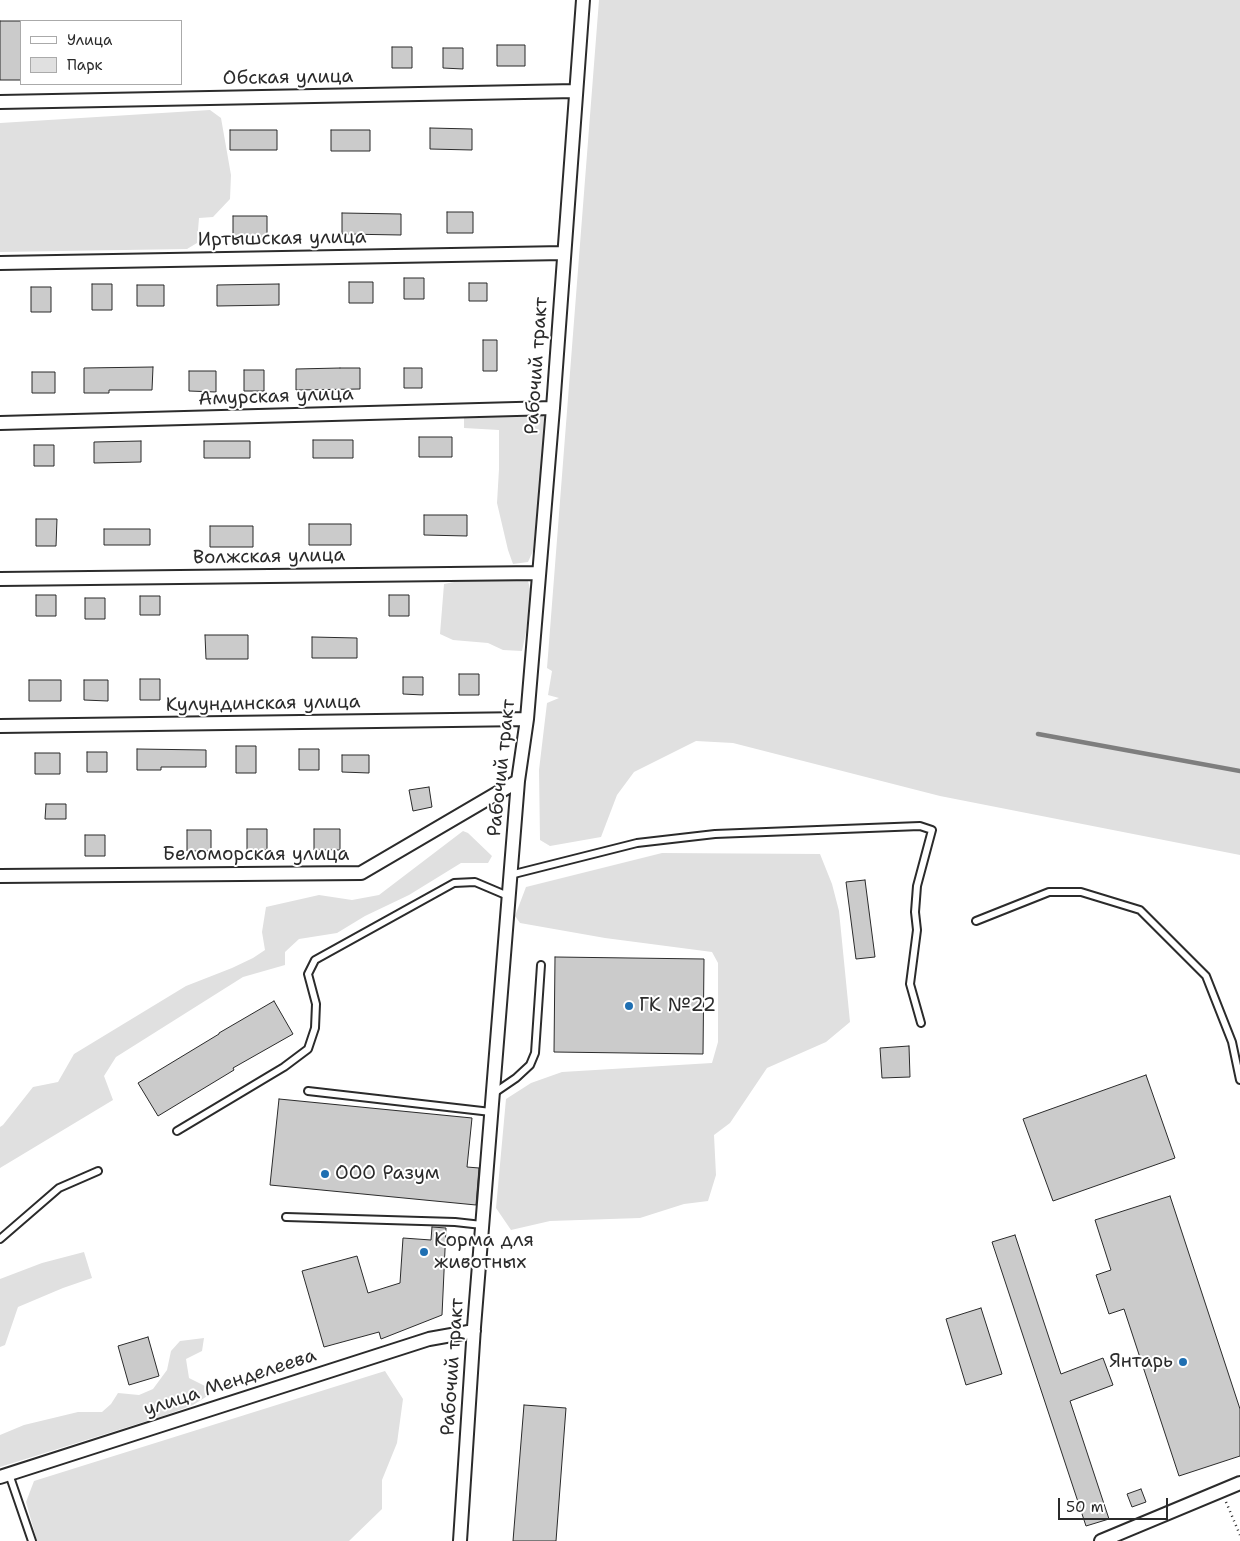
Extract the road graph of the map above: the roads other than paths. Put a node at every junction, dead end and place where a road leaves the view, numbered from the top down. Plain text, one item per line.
1 (583, 0) edge
2 (576, 91) junction
3 (0, 102) edge
4 (564, 253) junction
5 (0, 263) edge
6 (553, 408) junction
7 (0, 423) edge
8 (539, 573) junction
9 (0, 579) edge
10 (527, 719) junction
11 (0, 726) edge
12 (518, 781) junction
13 (510, 875) junction
14 (0, 876) edge
15 (508, 896) junction
16 (976, 921) dead end
17 (541, 965) dead end
18 (921, 1023) dead end
19 (1240, 1080) edge
20 (308, 1091) dead end
21 (493, 1094) junction
22 (491, 1112) junction
23 (177, 1130) dead end
24 (98, 1171) dead end
25 (286, 1217) dead end
26 (482, 1225) junction
27 (0, 1239) edge
28 (474, 1331) junction
29 (5, 1475) edge
30 (1240, 1483) edge
31 (32, 1541) edge
32 (460, 1541) edge
33 (1101, 1541) edge

1 - 2 street, Рабочий тракт
2 - 3 street, Обская улица
2 - 4 street, Рабочий тракт
4 - 5 street, Иртышская улица
4 - 6 street, Рабочий тракт
6 - 7 street, Амурская улица
6 - 8 street, Рабочий тракт
8 - 9 street, Волжская улица
8 - 10 street, Рабочий тракт
10 - 11 street, Кулундинская улица
10 - 12 street, Рабочий тракт
12 - 13 street, Рабочий тракт
12 - 14 street, Беломорская улица
13 - 15 street, Рабочий тракт
13 - 18 lane
15 - 21 street, Рабочий тракт
15 - 23 lane
16 - 19 lane
17 - 21 lane
20 - 22 lane
21 - 22 street, Рабочий тракт
22 - 26 street, Рабочий тракт
24 - 27 lane
25 - 26 lane
26 - 28 street, Рабочий тракт
28 - 29 street, улица Менделеева
28 - 32 street, Рабочий тракт
29 - 31 lane
30 - 33 street

